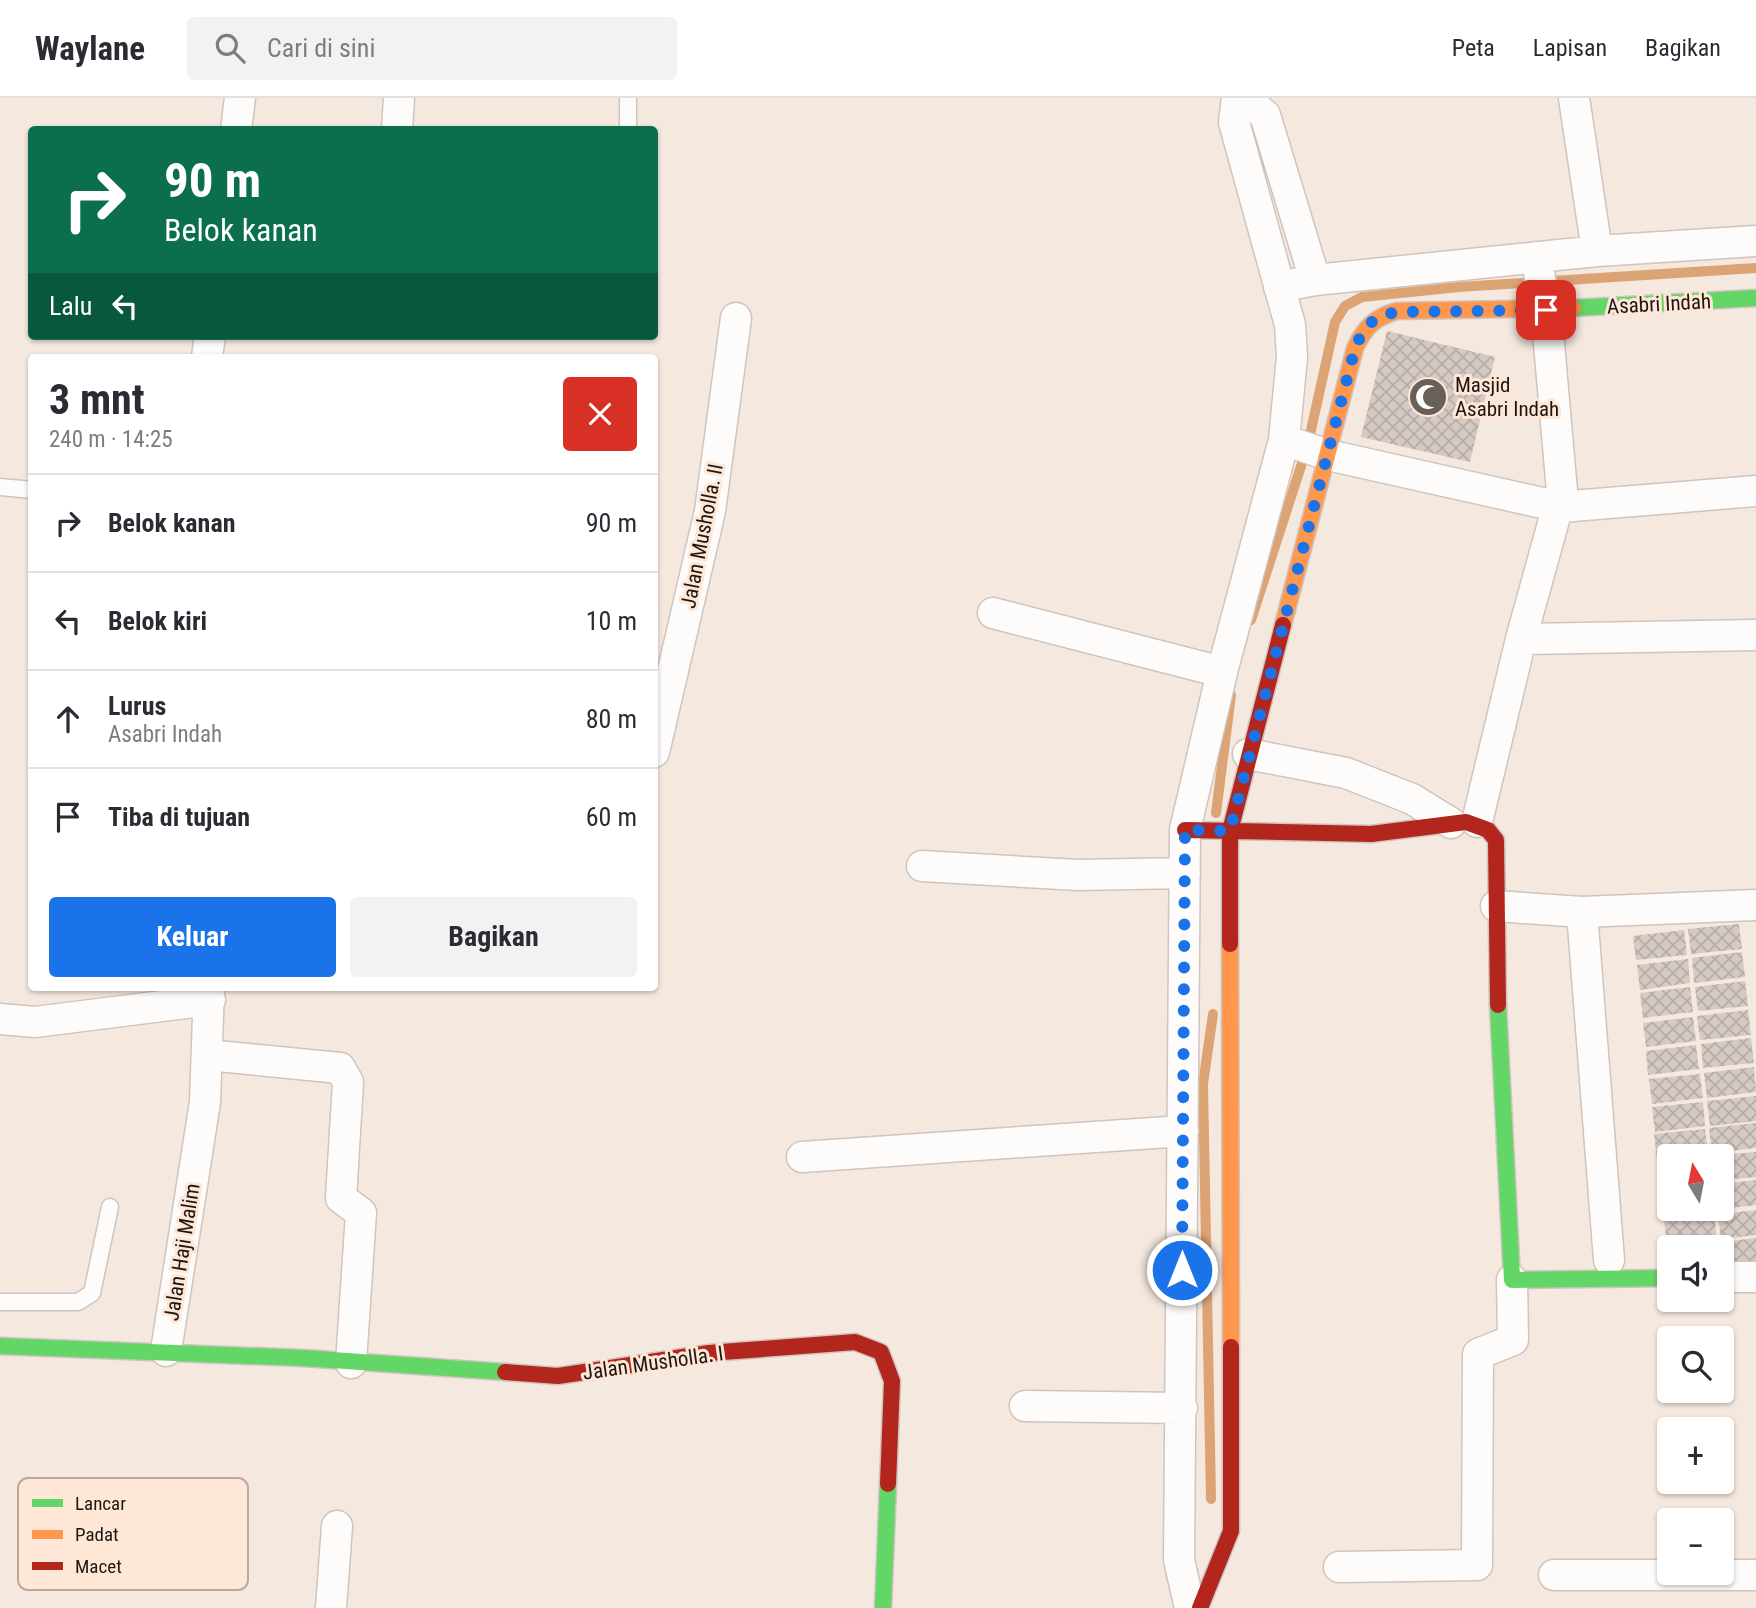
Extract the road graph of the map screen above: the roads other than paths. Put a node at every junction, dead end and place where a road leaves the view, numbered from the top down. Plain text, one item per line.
1 (240, 98) edge
2 (399, 98) edge
3 (628, 98) edge
4 (1237, 98) edge
5 (1244, 98) edge
6 (1574, 98) edge
7 (236, 126) edge
8 (397, 126) edge
9 (628, 126) edge
10 (1756, 241) edge
11 (1597, 251) junction
12 (1315, 280) junction
13 (1541, 283) junction
14 (1279, 287) junction
15 (1756, 298) edge
16 (736, 318) dead end
17 (1284, 440) junction
18 (1328, 455) junction
19 (0, 487) edge
20 (28, 490) edge
21 (1756, 491) edge
22 (1560, 507) junction
23 (993, 613) dead end
24 (1756, 635) edge
25 (1521, 639) junction
26 (1222, 672) junction
27 (658, 735) edge
28 (1248, 754) junction
29 (1464, 822) junction
30 (1185, 830) junction
31 (1230, 831) junction
32 (922, 866) dead end
33 (1185, 873) junction
34 (1756, 905) edge
35 (1496, 906) junction
36 (1582, 912) junction
37 (210, 994) edge
38 (0, 1019) edge
39 (207, 1055) junction
40 (1183, 1131) junction
41 (802, 1157) dead end
42 (110, 1207) dead end
43 (1609, 1260) dead end
44 (1657, 1278) edge
45 (1734, 1278) edge
46 (1756, 1278) edge
47 (1512, 1280) junction
48 (0, 1302) edge
49 (0, 1346) edge
50 (166, 1351) junction
51 (351, 1363) junction
52 (1026, 1406) dead end
53 (1182, 1408) junction
54 (337, 1526) dead end
55 (1339, 1567) dead end
56 (1756, 1575) edge
57 (1553, 1576) dead end
58 (331, 1608) edge
59 (883, 1608) edge
60 (1190, 1608) edge
61 (1200, 1608) edge

1 - 7 street
2 - 8 street
3 - 9 lane
4 - 14 street
5 - 12 street
6 - 11 street
10 - 11 street
11 - 13 street
12 - 13 street
12 - 14 street
13 - 15 street, Asabri Indah
13 - 18 street, Asabri Indah
13 - 22 street
14 - 17 street
16 - 27 street, Jalan Musholla. II
17 - 18 street
17 - 26 street
18 - 22 street
18 - 28 street
19 - 20 lane
21 - 22 street
22 - 25 street
23 - 26 street
24 - 25 street
25 - 29 street
26 - 30 street
28 - 29 street
28 - 31 street
29 - 31 street
29 - 35 street
30 - 31 street
30 - 33 street
31 - 61 street
32 - 33 street
33 - 40 street
34 - 36 street
35 - 36 street
35 - 47 street
36 - 43 street
37 - 38 street
37 - 39 street, Jalan Haji Malim
39 - 50 street, Jalan Haji Malim
39 - 51 street
40 - 41 street
40 - 53 street
42 - 48 lane
44 - 47 street
45 - 46 street
47 - 55 street
49 - 50 street, Jalan Haji Malim
50 - 51 street, Jalan Musholla. I
51 - 59 street, Jalan Musholla. I
52 - 53 street
53 - 60 street
54 - 58 street
56 - 57 street

